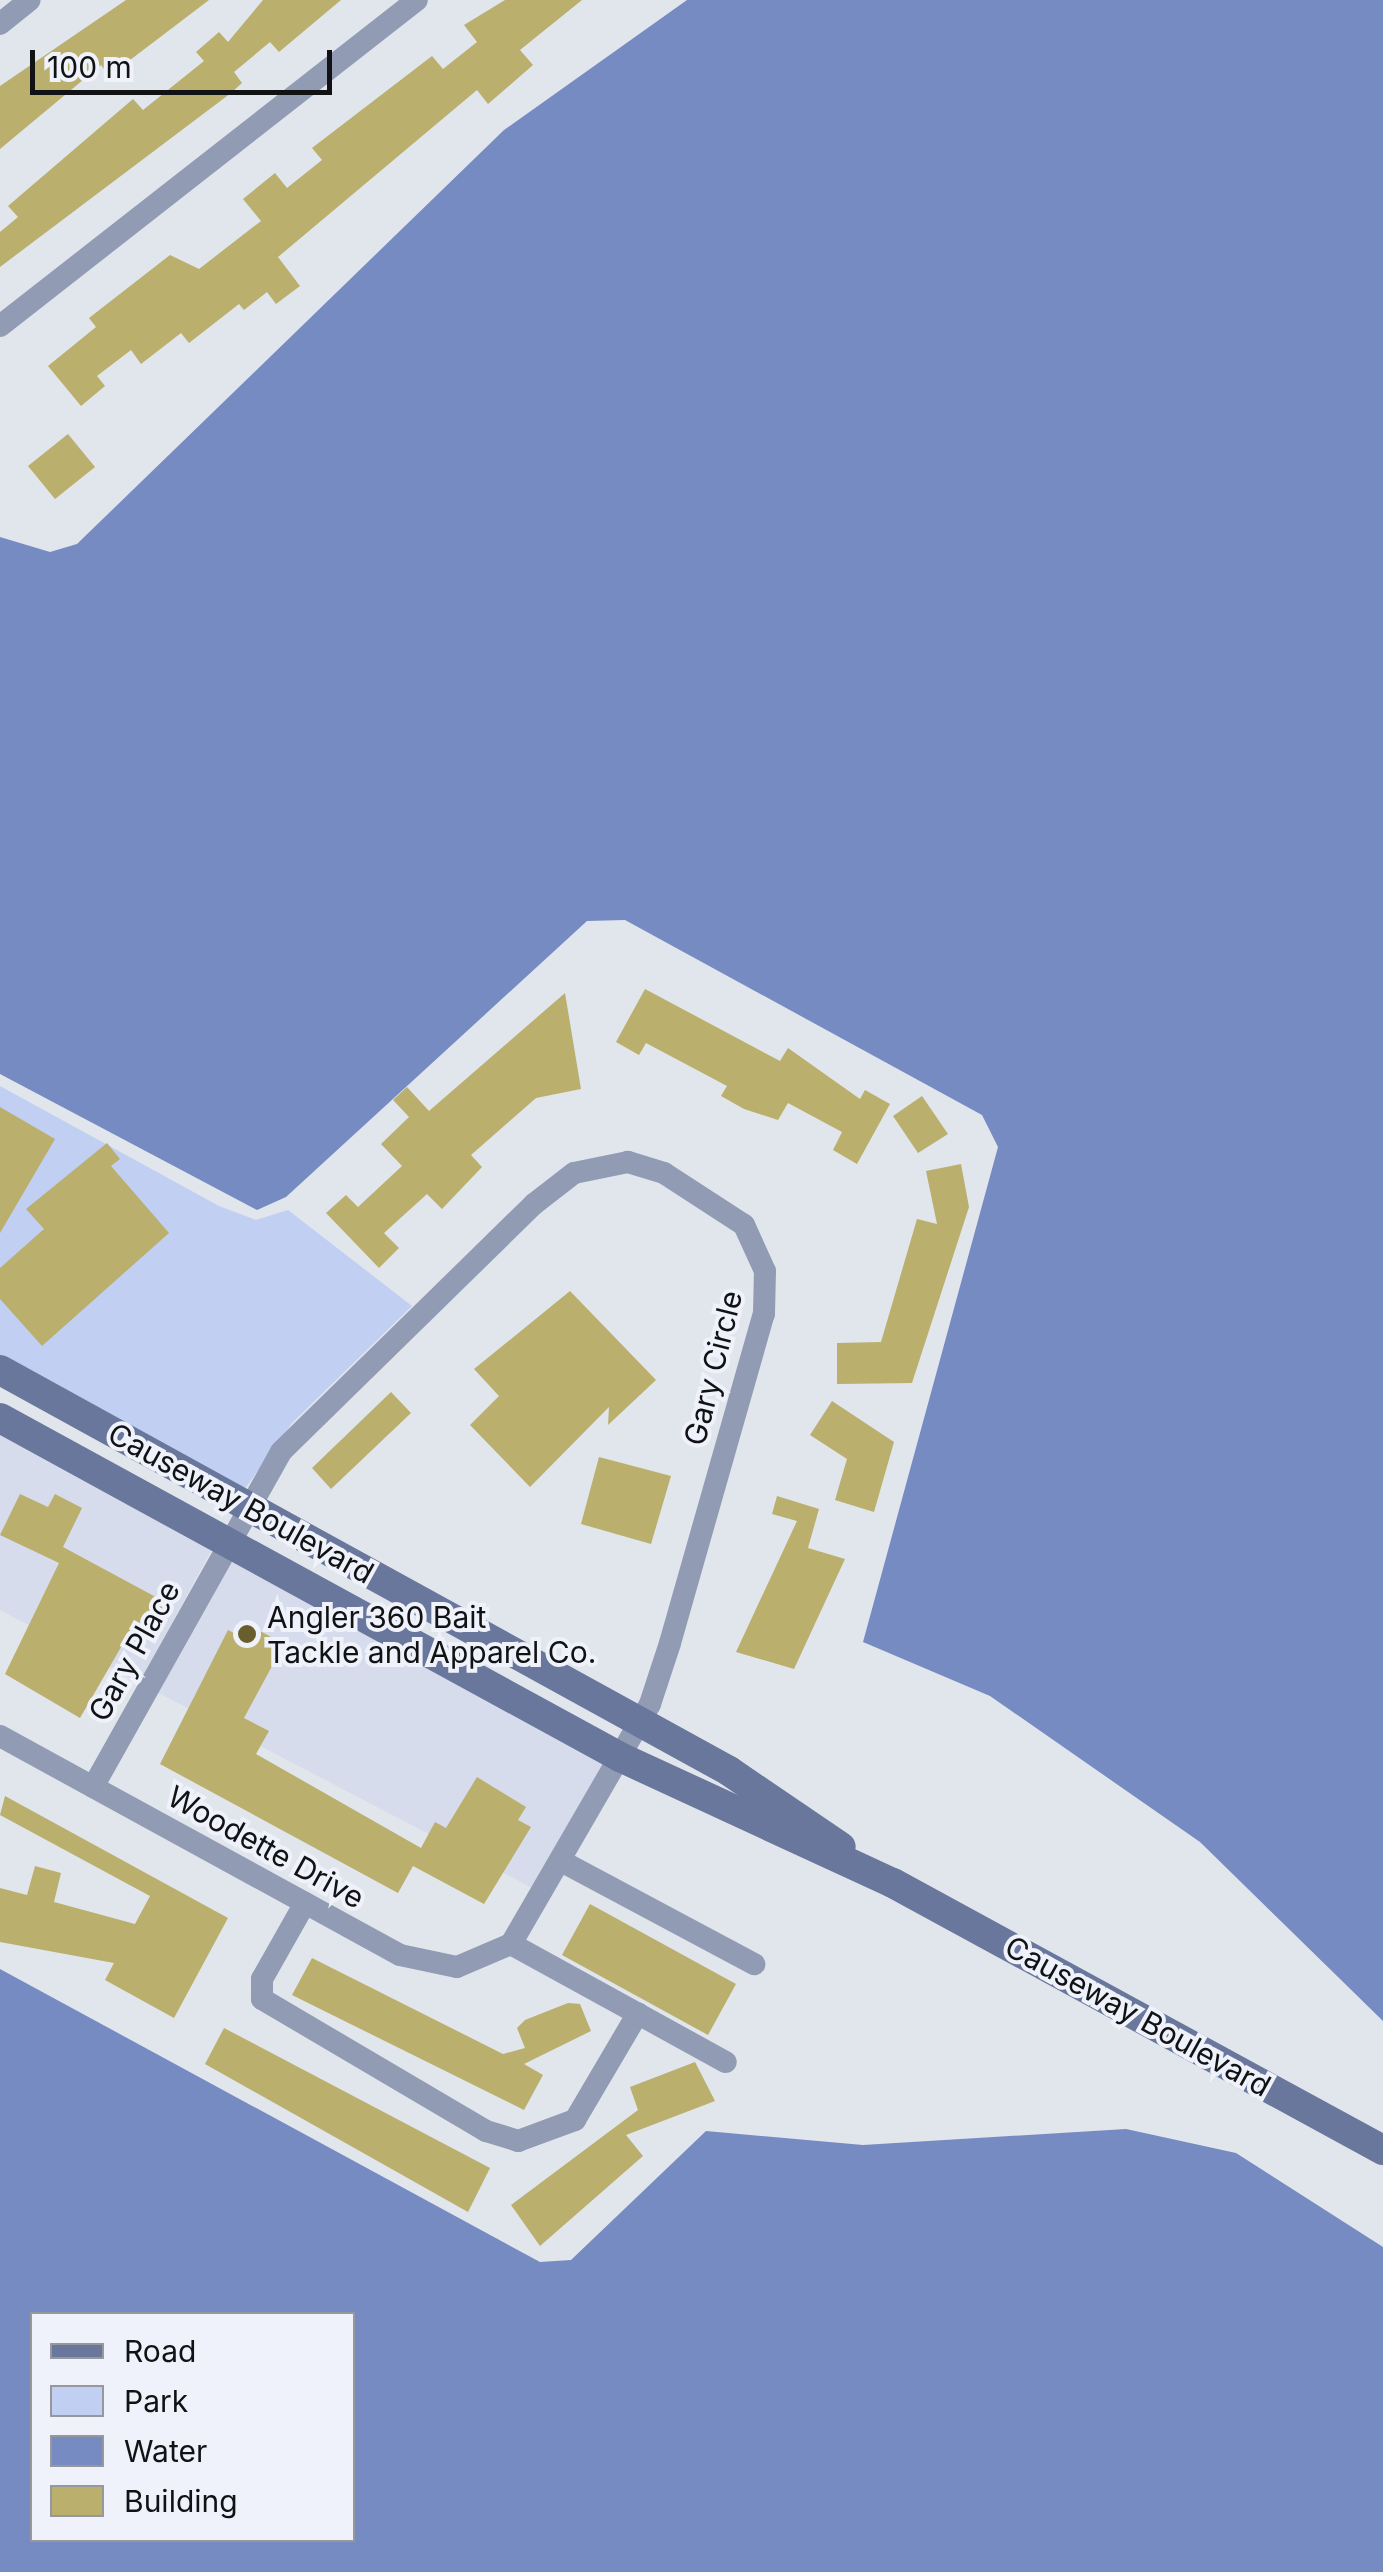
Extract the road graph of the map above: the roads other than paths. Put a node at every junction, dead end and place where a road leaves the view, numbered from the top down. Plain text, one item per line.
1 (30, 0) edge
2 (417, 0) edge
3 (0, 24) edge
4 (0, 326) edge
5 (2, 1374) edge
6 (0, 1418) edge
7 (247, 1506) junction
8 (226, 1544) junction
9 (640, 1721) junction
10 (0, 1736) edge
11 (620, 1757) junction
12 (94, 1787) junction
13 (564, 1862) junction
14 (893, 1883) junction
15 (305, 1903) junction
16 (511, 1944) junction
17 (754, 1964) dead end
18 (638, 2013) junction
19 (726, 2062) dead end
20 (1383, 2150) edge

1 - 3 street
2 - 4 street
5 - 7 street, Causeway Boulevard
6 - 8 street, Causeway Boulevard
7 - 8 street, Gary Circle
7 - 9 street, Causeway Boulevard
7 - 9 street, Gary Circle
8 - 11 street, Causeway Boulevard
8 - 12 street, Gary Place
9 - 11 street, Gary Circle
9 - 14 street, Causeway Boulevard
10 - 12 street, Woodette Drive
11 - 13 street, Gary Circle
11 - 14 street, Causeway Boulevard
12 - 15 street, Woodette Drive
13 - 16 street, Gary Circle
13 - 17 street
14 - 20 street, Causeway Boulevard
15 - 16 street, Woodette Drive
15 - 18 street
16 - 18 street
18 - 19 street

